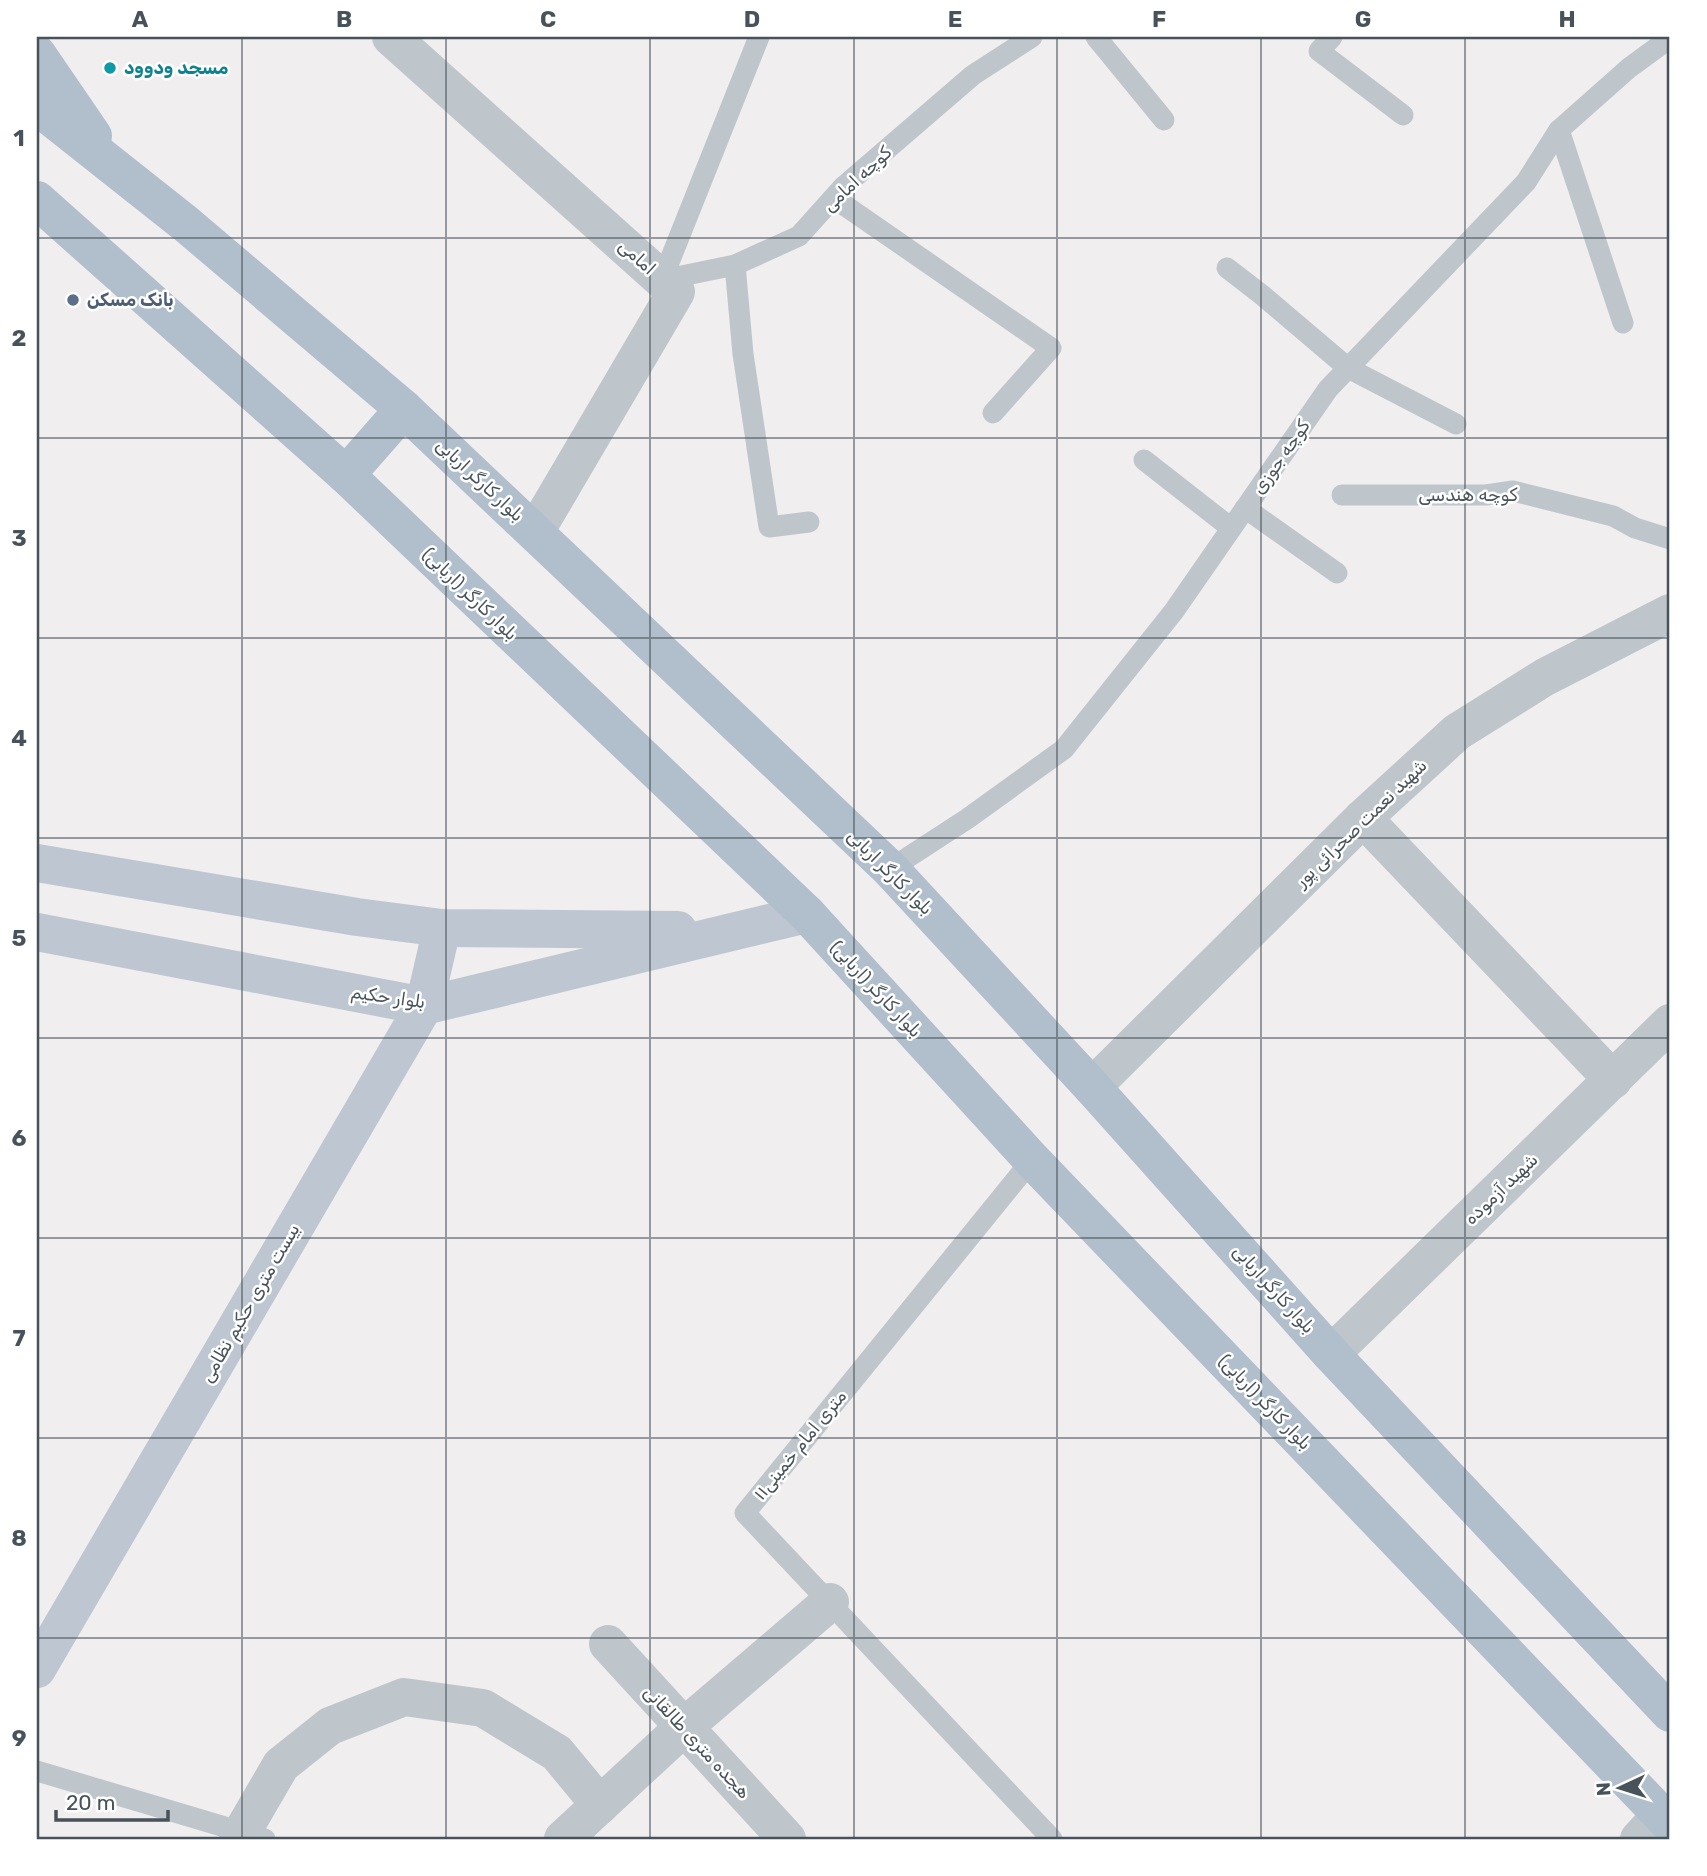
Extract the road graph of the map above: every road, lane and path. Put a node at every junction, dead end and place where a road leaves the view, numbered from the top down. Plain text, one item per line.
1 (390, 37) edge
2 (759, 37) edge
3 (1032, 37) edge
4 (1096, 37) edge
5 (1332, 37) edge
6 (1670, 38) edge
7 (37, 54) edge
8 (37, 106) edge
9 (1403, 116) dead end
10 (1164, 120) dead end
11 (1559, 130) junction
12 (111, 163) junction
13 (834, 198) junction
14 (37, 200) edge
15 (735, 265) junction
16 (1227, 268) dead end
17 (662, 280) junction
18 (1623, 323) dead end
19 (1348, 368) junction
20 (404, 409) junction
21 (993, 413) dead end
22 (1456, 424) dead end
23 (1143, 460) dead end
24 (345, 475) junction
25 (1342, 495) dead end
26 (1245, 508) junction
27 (808, 522) dead end
28 (1231, 528) junction
29 (535, 532) junction
30 (1670, 539) edge
31 (1337, 573) dead end
32 (1670, 613) edge
33 (1363, 818) junction
34 (37, 863) edge
35 (890, 869) junction
36 (807, 914) junction
37 (442, 928) junction
38 (737, 930) junction
39 (37, 932) edge
40 (424, 1006) junction
41 (1670, 1023) edge
42 (1613, 1080) junction
43 (1092, 1087) junction
44 (1032, 1160) junction
45 (1331, 1354) junction
46 (830, 1602) junction
47 (608, 1644) dead end
48 (37, 1669) edge
49 (1655, 1680) edge
50 (1670, 1713) edge
51 (684, 1727) junction
52 (37, 1771) edge
53 (600, 1805) junction
54 (1657, 1826) edge
55 (248, 1837) edge
56 (563, 1839) edge
57 (787, 1839) edge
58 (1052, 1839) edge

1 - 17 street, امامی
2 - 17 lane
3 - 13 lane, کوچه امامی
4 - 10 lane
5 - 9 lane
6 - 11 lane, کوچه جوزی
7 - 12 main road
8 - 12 main road, بلوار کارگر اربابی
11 - 18 lane
11 - 19 lane, کوچه جوزی
12 - 20 main road, بلوار کارگر اربابی
13 - 15 lane, کوچه امامی
13 - 21 lane
14 - 24 main road, بلوار کارگر (اربابی)
15 - 17 lane, کوچه امامی
15 - 27 lane
16 - 19 lane
17 - 29 street, امامی
19 - 22 lane
19 - 26 lane, کوچه جوزی
20 - 24 main road
20 - 29 main road, بلوار کارگر اربابی
23 - 28 lane
24 - 36 main road, بلوار کارگر (اربابی)
25 - 30 lane, کوچه هندسی
26 - 28 lane, کوچه جوزی
26 - 31 lane
28 - 35 lane, کوچه جوزی
29 - 35 main road, بلوار کارگر اربابی
32 - 33 street, شهید نعمت صحرائی پور
33 - 42 street
33 - 43 street, شهید نعمت صحرائی پور
34 - 37 street, بلوار حکیم
35 - 43 main road, بلوار کارگر اربابی
36 - 38 street, بلوار حکیم
36 - 44 main road, بلوار کارگر (اربابی)
37 - 38 street, بلوار حکیم
37 - 40 street, بیست متری حکیم نظامی
38 - 40 street, بلوار حکیم
39 - 40 street, بلوار حکیم
40 - 48 street, بیست متری حکیم نظامی
41 - 42 street, شهید آزموده
42 - 45 street, شهید آزموده
43 - 45 main road, بلوار کارگر اربابی
44 - 46 lane, ۱۱متری امام خمینی
44 - 54 main road, بلوار کارگر (اربابی)
45 - 49 main road, بلوار کارگر اربابی
46 - 51 street
46 - 58 lane, ۱۱متری امام خمینی
47 - 51 street, هجده متری طالقانی
49 - 50 main road, بلوار کارگر اربابی
51 - 53 street
51 - 57 street, هجده متری طالقانی
52 - 55 lane
53 - 55 street
53 - 56 street

